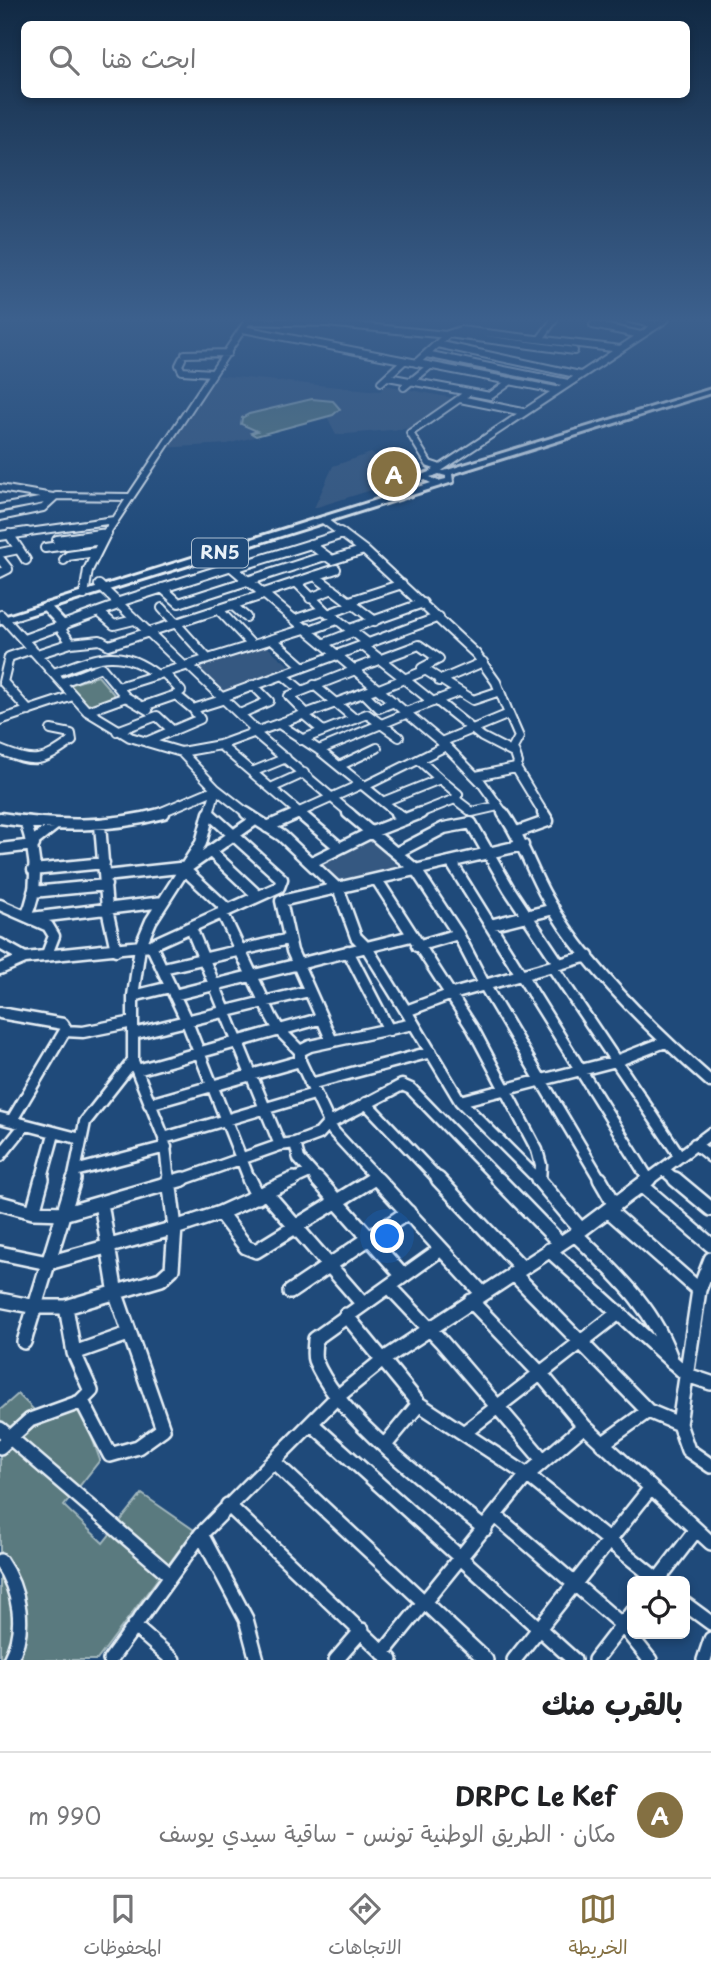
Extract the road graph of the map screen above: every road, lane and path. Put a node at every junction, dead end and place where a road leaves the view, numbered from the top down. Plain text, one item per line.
1 (196, 396) edge
2 (463, 396) edge
3 (546, 396) edge
4 (699, 396) edge
5 (460, 399) junction
6 (523, 412) junction
7 (438, 473) junction
8 (440, 483) junction
9 (0, 488) edge
10 (128, 497) junction
11 (52, 498) junction
12 (0, 508) edge
13 (0, 517) edge
14 (114, 520) junction
15 (323, 520) junction
16 (9, 534) junction
17 (343, 534) junction
18 (0, 536) edge
19 (104, 536) junction
20 (51, 541) dead end
21 (310, 544) junction
22 (45, 548) dead end
23 (19, 549) junction
24 (364, 550) junction
25 (96, 552) junction
26 (214, 552) junction
27 (0, 553) edge
28 (272, 556) junction
29 (325, 556) junction
30 (0, 559) edge
31 (26, 560) dead end
32 (64, 560) dead end
33 (303, 564) junction
34 (233, 567) junction
35 (287, 569) junction
36 (336, 569) dead end
37 (277, 572) junction
38 (0, 573) edge
39 (316, 576) junction
40 (249, 580) junction
41 (294, 583) junction
42 (402, 584) junction
43 (100, 588) junction
44 (162, 588) junction
45 (222, 590) junction
46 (333, 590) junction
47 (84, 592) junction
48 (265, 594) junction
49 (310, 598) junction
50 (195, 599) junction
51 (353, 602) junction
52 (423, 603) junction
53 (117, 604) junction
54 (234, 604) junction
55 (46, 607) junction
56 (162, 608) dead end
57 (218, 609) junction
58 (99, 612) junction
59 (206, 613) junction
60 (330, 615) junction
61 (2, 617) edge
62 (246, 617) dead end
63 (293, 617) junction
64 (439, 617) junction
65 (134, 620) junction
66 (177, 622) junction
67 (372, 622) junction
68 (62, 627) junction
69 (309, 629) junction
70 (148, 631) junction
71 (352, 631) junction
72 (285, 633) junction
73 (391, 636) junction
74 (24, 639) junction
75 (272, 639) junction
76 (71, 643) junction
77 (325, 643) junction
78 (252, 645) junction
79 (366, 645) junction
80 (410, 648) junction
81 (110, 649) junction
82 (34, 651) junction
83 (340, 655) junction
84 (208, 659) junction
85 (380, 660) junction
86 (483, 662) junction
87 (186, 666) junction
88 (307, 666) junction
89 (101, 667) junction
90 (357, 668) junction
91 (424, 671) junction
92 (54, 673) junction
93 (160, 674) junction
94 (283, 675) junction
95 (405, 679) junction
96 (328, 680) junction
97 (439, 681) junction
98 (63, 682) junction
99 (253, 685) junction
100 (314, 685) junction
101 (118, 687) junction
102 (378, 688) junction
103 (302, 690) junction
104 (500, 691) junction
105 (364, 693) junction
106 (456, 693) junction
107 (176, 695) junction
108 (73, 696) junction
109 (126, 697) junction
110 (224, 698) junction
111 (435, 701) junction
112 (394, 702) junction
113 (337, 703) junction
114 (144, 706) junction
115 (193, 709) junction
116 (29, 711) junction
117 (87, 711) junction
118 (407, 713) junction
119 (509, 713) junction
120 (240, 714) junction
121 (305, 714) junction
122 (153, 716) junction
123 (355, 719) junction
124 (0, 720) edge
125 (278, 724) junction
126 (382, 725) junction
127 (51, 730) dead end
128 (471, 730) junction
129 (117, 731) junction
130 (173, 731) junction
131 (257, 732) junction
132 (323, 732) junction
133 (399, 737) dead end
134 (301, 740) junction
135 (146, 742) junction
136 (444, 744) junction
137 (220, 745) junction
138 (377, 748) dead end
139 (0, 750) edge
140 (319, 750) junction
141 (181, 752) junction
142 (513, 752) junction
143 (286, 758) junction
144 (419, 760) junction
145 (339, 766) junction
146 (516, 768) junction
147 (252, 772) junction
148 (303, 773) junction
149 (475, 776) junction
150 (440, 779) junction
151 (363, 785) junction
152 (271, 788) junction
153 (216, 789) junction
154 (332, 797) junction
155 (454, 799) junction
156 (385, 801) junction
157 (498, 806) junction
158 (300, 812) junction
159 (210, 814) junction
160 (0, 818) edge
161 (404, 818) junction
162 (255, 820) junction
163 (24, 821) junction
164 (56, 824) junction
165 (100, 825) junction
166 (267, 827) junction
167 (517, 831) junction
168 (372, 832) junction
169 (234, 836) junction
170 (201, 843) junction
171 (34, 844) junction
172 (523, 845) junction
173 (340, 847) junction
174 (0, 849) edge
175 (489, 852) junction
176 (212, 853) junction
177 (396, 853) junction
178 (312, 862) junction
179 (450, 862) junction
180 (104, 863) junction
181 (187, 869) junction
182 (33, 870) junction
183 (416, 870) junction
184 (377, 880) junction
185 (105, 881) junction
186 (275, 889) junction
187 (339, 890) junction
188 (33, 891) junction
189 (257, 895) junction
190 (281, 901) junction
191 (163, 902) junction
192 (0, 905) edge
193 (107, 909) junction
194 (554, 909) junction
195 (225, 910) junction
196 (528, 916) junction
197 (29, 917) junction
198 (490, 925) junction
199 (191, 928) junction
200 (458, 934) junction
201 (289, 939) junction
202 (414, 941) junction
203 (0, 944) edge
204 (146, 946) junction
205 (367, 948) junction
206 (240, 949) junction
207 (116, 950) junction
208 (348, 951) junction
209 (47, 954) junction
210 (588, 956) junction
211 (25, 958) junction
212 (202, 958) junction
213 (298, 964) junction
214 (556, 965) junction
215 (163, 968) junction
216 (0, 969) edge
217 (252, 974) junction
218 (522, 975) junction
219 (214, 985) junction
220 (485, 986) junction
221 (172, 991) junction
222 (309, 991) junction
223 (449, 995) junction
224 (134, 996) junction
225 (265, 1001) junction
226 (406, 1011) junction
227 (224, 1012) junction
228 (0, 1013) edge
229 (319, 1019) junction
230 (187, 1021) junction
231 (133, 1022) junction
232 (413, 1024) junction
233 (279, 1030) junction
234 (389, 1030) junction
235 (65, 1031) junction
236 (133, 1034) junction
237 (331, 1040) junction
238 (665, 1041) junction
239 (237, 1043) junction
240 (431, 1052) junction
241 (198, 1054) junction
242 (300, 1056) junction
243 (615, 1061) junction
244 (134, 1065) junction
245 (580, 1070) junction
246 (251, 1075) junction
247 (542, 1080) junction
248 (711, 1082) edge
249 (212, 1086) junction
250 (312, 1089) junction
251 (504, 1089) junction
252 (460, 1101) junction
253 (366, 1103) junction
254 (149, 1104) junction
255 (266, 1109) junction
256 (6, 1119) edge
257 (224, 1120) junction
258 (328, 1124) junction
259 (25, 1125) junction
260 (711, 1133) edge
261 (54, 1135) junction
262 (81, 1139) junction
263 (165, 1143) junction
264 (295, 1143) junction
265 (695, 1144) junction
266 (280, 1145) junction
267 (679, 1155) junction
268 (0, 1156) edge
269 (711, 1157) edge
270 (239, 1160) junction
271 (663, 1169) junction
272 (75, 1171) junction
273 (310, 1172) junction
274 (375, 1178) junction
275 (540, 1181) junction
276 (645, 1183) junction
277 (170, 1184) junction
278 (262, 1195) junction
279 (337, 1202) junction
280 (0, 1203) edge
281 (101, 1203) junction
282 (611, 1208) junction
283 (711, 1209) edge
284 (33, 1212) junction
285 (408, 1212) junction
286 (66, 1213) junction
287 (220, 1213) junction
288 (175, 1228) junction
289 (298, 1228) junction
290 (578, 1232) junction
291 (371, 1239) junction
292 (711, 1245) edge
293 (555, 1247) junction
294 (110, 1248) junction
295 (441, 1249) junction
296 (0, 1253) edge
297 (711, 1259) edge
298 (48, 1262) junction
299 (330, 1266) junction
300 (518, 1270) junction
301 (402, 1275) junction
302 (389, 1286) junction
303 (699, 1290) junction
304 (290, 1292) dead end
305 (116, 1294) junction
306 (477, 1297) junction
307 (0, 1300) edge
308 (362, 1303) junction
309 (36, 1307) junction
310 (66, 1307) junction
311 (617, 1314) junction
312 (346, 1315) junction
313 (428, 1329) junction
314 (128, 1334) junction
315 (24, 1342) dead end
316 (582, 1345) junction
317 (74, 1353) junction
318 (384, 1359) junction
319 (673, 1362) junction
320 (541, 1374) junction
321 (687, 1376) junction
322 (711, 1383) edge
323 (337, 1397) junction
324 (82, 1401) junction
325 (419, 1404) junction
326 (494, 1404) junction
327 (648, 1411) junction
328 (312, 1424) junction
329 (678, 1424) junction
330 (584, 1426) junction
331 (464, 1432) junction
332 (3, 1438) edge
333 (603, 1444) junction
334 (385, 1445) junction
335 (543, 1460) junction
336 (274, 1462) junction
337 (711, 1466) edge
338 (527, 1475) junction
339 (650, 1489) junction
340 (228, 1506) junction
341 (496, 1516) junction
342 (485, 1529) junction
343 (696, 1530) junction
344 (201, 1534) junction
345 (608, 1541) junction
346 (711, 1543) edge
347 (460, 1560) junction
348 (0, 1561) edge
349 (170, 1575) junction
350 (652, 1576) edge
351 (662, 1576) edge
352 (576, 1586) junction
353 (426, 1602) junction
354 (690, 1608) edge
355 (627, 1618) edge
356 (711, 1623) edge
357 (622, 1625) junction
358 (134, 1626) junction
359 (541, 1628) junction
360 (362, 1630) junction
361 (711, 1639) edge
362 (387, 1656) edge
363 (10, 1660) edge
364 (110, 1660) edge
365 (173, 1660) edge
366 (257, 1660) edge
367 (337, 1660) edge
368 (486, 1660) edge
369 (514, 1660) edge
370 (575, 1660) edge
371 (596, 1660) edge
372 (650, 1660) edge
373 (704, 1660) edge

1 - 10 street
2 - 5 street
3 - 6 street
4 - 7 main road, RN5
5 - 6 street
5 - 7 street
6 - 7 street
7 - 8 main road, RN5
7 - 8 main road
7 - 26 main road, RN5
8 - 15 main road, RN5
9 - 11 street
10 - 11 street
10 - 14 street
11 - 12 street
11 - 13 street
14 - 16 street
14 - 19 street
15 - 17 street
15 - 26 main road, RN5
16 - 18 street
16 - 23 street
17 - 21 street
17 - 24 street
19 - 20 street
19 - 22 street
19 - 25 street
21 - 28 street
21 - 29 street
23 - 27 street
23 - 31 street
24 - 29 street
24 - 42 street
25 - 32 street
25 - 47 street
26 - 34 street
26 - 43 main road, RN5
28 - 34 street
28 - 35 street
29 - 33 street
30 - 38 street
33 - 35 street
33 - 39 street
34 - 40 street
34 - 44 street
35 - 37 street
36 - 39 street
37 - 40 street
37 - 41 street
39 - 41 street
39 - 46 street
40 - 45 street
40 - 48 street
41 - 48 street
41 - 49 street
42 - 51 street
42 - 52 street
43 - 47 main road, RN5
43 - 53 street
44 - 50 street
44 - 53 street
45 - 50 street
45 - 54 street
46 - 49 street
46 - 51 street
47 - 55 main road, RN5
47 - 61 main road, RN5
48 - 54 street
48 - 63 street
49 - 60 street
50 - 59 street
51 - 60 street
51 - 67 street
52 - 64 street
52 - 67 street
53 - 58 street
53 - 65 street
54 - 57 street
54 - 62 street
55 - 61 main road, RN5
55 - 68 street
56 - 66 street
57 - 59 street
57 - 78 street
58 - 65 street
58 - 68 street
59 - 66 street
60 - 63 street
60 - 69 street
60 - 71 street
61 - 74 street
63 - 69 street
63 - 72 street
64 - 73 street
64 - 86 street
65 - 70 street
66 - 70 street
66 - 84 street
67 - 71 street
67 - 73 street
68 - 74 street
68 - 76 street
69 - 72 street
69 - 77 street
70 - 81 street
70 - 87 street
71 - 77 street
71 - 79 street
72 - 75 street
73 - 79 street
73 - 80 street
74 - 82 street
75 - 78 street
75 - 88 street
76 - 81 street
76 - 82 street
77 - 83 street
78 - 84 street
79 - 83 street
79 - 85 street
80 - 85 street
80 - 91 street
81 - 89 street
81 - 92 street
81 - 93 street
82 - 92 street
82 - 116 street
83 - 88 street
83 - 90 street
84 - 87 street
85 - 90 street
85 - 95 street
86 - 97 street
86 - 104 street
87 - 93 street
87 - 110 street
88 - 94 street
88 - 96 street
89 - 98 street
89 - 101 street
90 - 96 street
90 - 102 street
91 - 95 street
91 - 97 street
92 - 98 street
93 - 101 street
93 - 107 street
94 - 99 street
94 - 103 street
95 - 102 street
95 - 111 street
96 - 100 street
97 - 106 street
98 - 108 street
99 - 110 street
99 - 120 street
100 - 103 street
100 - 113 street
101 - 109 street
102 - 105 street
102 - 112 street
103 - 121 street
104 - 106 street
104 - 119 street
105 - 112 street
105 - 113 street
106 - 111 street
107 - 114 street
107 - 115 street
108 - 116 street
108 - 117 street
109 - 114 street
109 - 117 street
110 - 115 street
110 - 120 street
111 - 118 street
111 - 128 street
112 - 118 street
113 - 121 street
113 - 123 street
114 - 122 street
115 - 130 street
116 - 124 street
117 - 129 street
118 - 126 street
118 - 136 street
119 - 128 street
119 - 142 street
120 - 131 street
121 - 125 street
121 - 132 street
122 - 129 street
122 - 130 street
123 - 126 street
123 - 132 street
125 - 131 street
125 - 134 street
126 - 133 street
126 - 140 street
127 - 139 street
128 - 136 street
128 - 142 street
129 - 135 street
130 - 135 street
131 - 137 street
131 - 143 street
132 - 134 street
134 - 140 street
135 - 141 street
136 - 144 street
136 - 149 street
137 - 141 street
137 - 147 street
138 - 145 street
140 - 145 street
141 - 153 street
142 - 146 street
143 - 147 street
143 - 148 street
144 - 150 street
144 - 151 street
145 - 151 street
146 - 149 street
146 - 167 street
147 - 152 street
148 - 152 street
148 - 154 street
149 - 157 street
150 - 155 street
150 - 156 street
151 - 154 street
151 - 156 street
152 - 158 street
153 - 159 street
153 - 162 street
153 - 165 street
154 - 158 street
154 - 168 street
155 - 157 street
155 - 161 street
156 - 161 street
157 - 167 street
158 - 166 street
158 - 173 street
159 - 169 street
159 - 170 street
160 - 163 street
161 - 168 street
162 - 166 street
162 - 169 street
163 - 164 street
163 - 171 street
164 - 165 street
164 - 171 street
165 - 180 street
166 - 178 street
167 - 172 street
168 - 173 street
168 - 177 street
169 - 176 street
169 - 186 street
170 - 176 street
170 - 181 street
171 - 174 street
171 - 182 street
172 - 175 street
172 - 194 street
173 - 178 street
175 - 177 street
175 - 179 street
175 - 196 street
176 - 181 street
176 - 189 street
177 - 183 street
178 - 187 street
179 - 183 street
179 - 198 street
180 - 182 street
180 - 185 street
181 - 185 street
181 - 191 street
181 - 195 street
182 - 188 street
183 - 184 street
183 - 200 street
184 - 187 street
184 - 202 street
185 - 188 street
185 - 193 street
186 - 189 street
186 - 190 street
187 - 190 street
187 - 205 street
188 - 197 street
189 - 195 street
190 - 201 street
191 - 193 street
191 - 204 street
192 - 197 street
193 - 197 street
193 - 207 street
194 - 196 street
194 - 210 street
195 - 199 street
195 - 206 street
196 - 198 street
196 - 214 street
197 - 209 street
198 - 218 street
199 - 204 street
199 - 212 street
200 - 202 street
200 - 220 street
201 - 206 street
201 - 213 street
202 - 205 street
202 - 223 street
203 - 211 street
204 - 207 street
204 - 215 street
204 - 224 street
205 - 208 street
205 - 226 street
206 - 212 street
206 - 217 street
207 - 209 street
208 - 213 street
208 - 234 street
209 - 211 street
210 - 214 street
210 - 238 street
211 - 216 street
212 - 215 street
212 - 219 street
213 - 217 street
213 - 222 street
214 - 218 street
214 - 243 street
215 - 221 street
217 - 219 street
217 - 225 street
218 - 220 street
218 - 245 street
219 - 221 street
219 - 227 street
220 - 223 street
220 - 247 street
221 - 224 street
221 - 230 street
222 - 225 street
222 - 229 street
223 - 226 street
223 - 251 street
224 - 231 street
225 - 227 street
225 - 233 street
226 - 232 street
227 - 230 street
227 - 239 street
228 - 235 street
229 - 233 street
229 - 237 street
230 - 236 street
230 - 241 street
231 - 235 street
231 - 236 street
232 - 234 street
232 - 240 street
233 - 239 street
233 - 242 street
234 - 237 street
235 - 256 street
236 - 244 street
237 - 242 street
238 - 243 street
238 - 248 street
239 - 241 street
239 - 246 street
240 - 250 street
240 - 252 street
241 - 244 street
241 - 249 street
242 - 246 street
242 - 250 street
243 - 245 street
243 - 267 street
244 - 254 street
244 - 262 street
245 - 247 street
245 - 276 street
246 - 249 street
246 - 255 street
247 - 251 street
247 - 282 street
249 - 254 street
249 - 257 street
250 - 255 street
250 - 258 street
251 - 252 street
251 - 275 street
252 - 275 street
253 - 258 street
253 - 293 street
253 - 300 street
254 - 263 street
255 - 257 street
255 - 266 street
256 - 259 street
257 - 263 street
257 - 270 street
258 - 264 street
258 - 274 street
259 - 261 street
259 - 268 street
260 - 265 street
261 - 262 street
261 - 284 street
262 - 272 street
263 - 272 street
263 - 277 street
264 - 266 street
264 - 273 street
265 - 267 street
265 - 269 street
266 - 270 street
267 - 271 street
270 - 277 street
270 - 278 street
271 - 276 street
271 - 283 street
272 - 286 street
273 - 278 street
273 - 279 street
274 - 279 street
274 - 285 street
275 - 290 street
276 - 282 street
276 - 292 street
277 - 281 street
277 - 288 street
278 - 287 street
278 - 289 street
279 - 289 street
279 - 291 street
280 - 284 street
281 - 286 street
281 - 294 street
282 - 290 street
282 - 303 street
284 - 286 street
285 - 291 street
285 - 295 street
286 - 298 street
287 - 288 street
287 - 289 street
288 - 294 street
288 - 305 street
289 - 299 street
290 - 293 street
290 - 319 street
291 - 299 street
291 - 301 street
293 - 300 street
293 - 311 street
294 - 298 street
294 - 305 street
295 - 301 street
295 - 306 street
296 - 298 street
297 - 303 street
298 - 309 street
299 - 304 street
299 - 308 street
300 - 306 street
300 - 316 street
301 - 302 street
302 - 308 street
302 - 313 street
303 - 321 street
305 - 310 street
305 - 314 street
306 - 313 street
306 - 320 street
307 - 309 street
308 - 312 street
309 - 310 street
309 - 315 street
310 - 317 street
311 - 316 street
311 - 319 street
312 - 318 street
312 - 323 street
313 - 318 street
313 - 326 street
314 - 317 street
314 - 324 street
316 - 320 street
316 - 327 street
317 - 324 street
318 - 323 street
318 - 325 street
319 - 321 street
320 - 326 street
320 - 330 street
321 - 322 street
321 - 329 street
323 - 328 street
323 - 334 street
324 - 332 street
325 - 331 street
325 - 334 street
326 - 331 street
326 - 335 street
327 - 329 street
327 - 333 street
328 - 336 street
328 - 347 street
329 - 337 street
330 - 333 street
330 - 335 street
331 - 338 street
332 - 349 street
333 - 339 street
334 - 342 street
335 - 338 street
336 - 340 street
336 - 353 street
338 - 341 street
338 - 345 street
339 - 343 street
339 - 345 street
340 - 344 street
340 - 360 street
341 - 342 street
341 - 352 street
342 - 347 street
343 - 346 street
343 - 351 street
344 - 349 street
344 - 366 street
345 - 350 street
345 - 352 street
347 - 353 street
347 - 359 street
348 - 363 street
349 - 358 street
352 - 357 street
352 - 359 street
353 - 362 street
353 - 368 street
354 - 356 street
355 - 357 street
357 - 371 street
357 - 372 street
358 - 364 street
358 - 365 street
359 - 369 street
359 - 370 street
360 - 362 street
360 - 367 street
361 - 373 street

